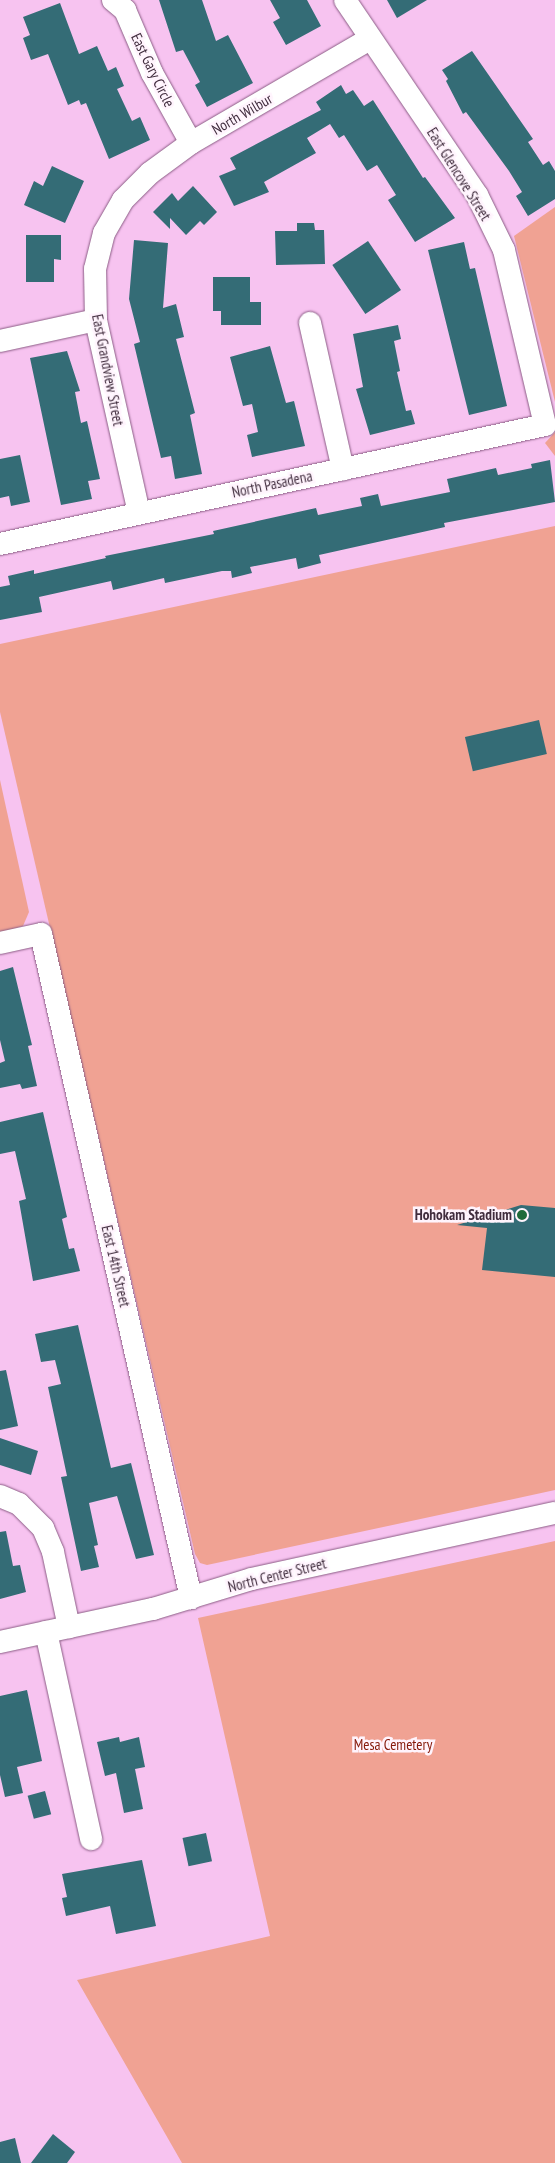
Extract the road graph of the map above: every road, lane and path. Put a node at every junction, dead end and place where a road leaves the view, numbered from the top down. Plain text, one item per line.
1 (113, 0) edge
2 (345, 0) edge
3 (370, 39) junction
4 (192, 143) junction
5 (123, 200) joint
6 (96, 320) junction
7 (310, 323) dead end
8 (0, 341) edge
9 (544, 425) joint
10 (342, 469) junction
11 (139, 513) junction
12 (0, 544) edge
13 (0, 943) edge
14 (0, 1496) edge
15 (555, 1513) edge
16 (191, 1598) junction
17 (69, 1627) junction
18 (46, 1632) junction
19 (0, 1642) edge
20 (91, 1839) dead end

1 - 4 street, East Gary Circle
2 - 3 street, East Glencove Street
3 - 4 street, North Wilbur
3 - 9 street, East Glencove Street
4 - 5 street, North Wilbur
5 - 6 street, East Grandview Street
6 - 8 street
6 - 11 street, East Grandview Street
7 - 10 street
9 - 10 street, North Pasadena
10 - 11 street, North Pasadena
11 - 12 street, North Pasadena
13 - 16 street, East 14th Street
14 - 17 street
15 - 16 street, North Center Street
16 - 17 street, North Center Street
17 - 18 street, North Center Street
18 - 19 street, North Center Street
18 - 20 street

